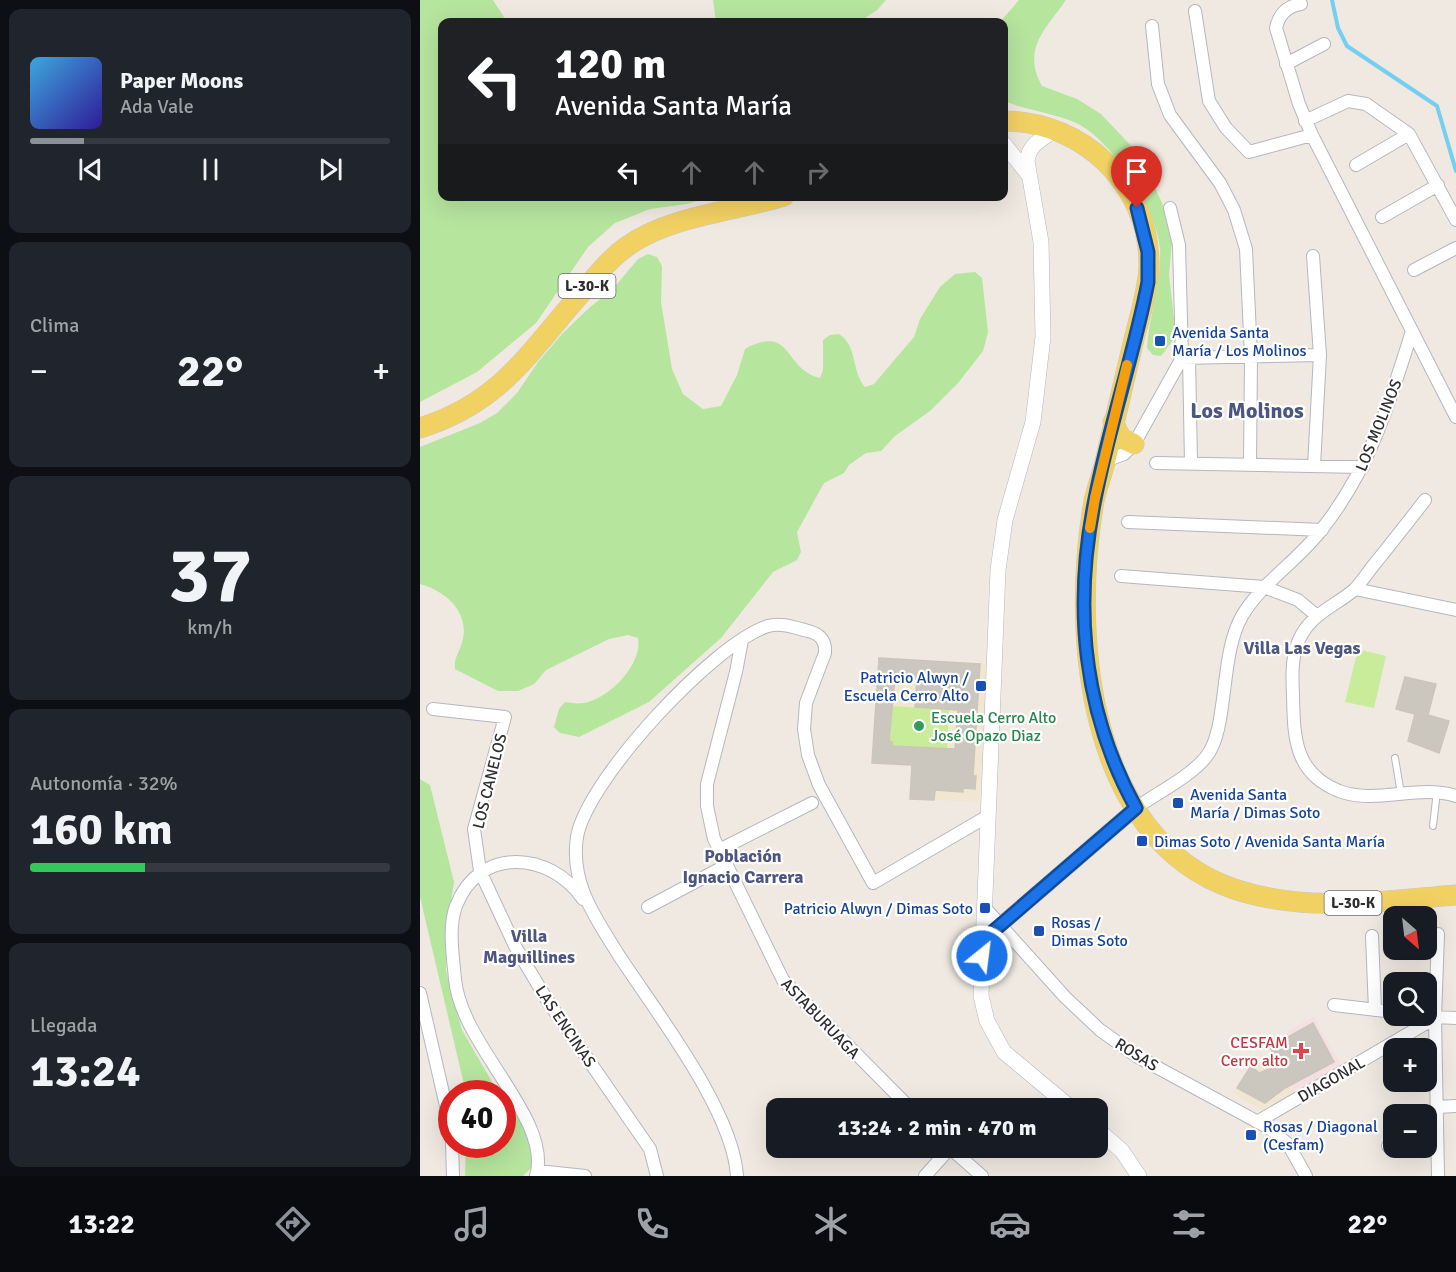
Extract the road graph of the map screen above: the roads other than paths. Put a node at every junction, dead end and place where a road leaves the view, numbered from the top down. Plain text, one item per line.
1 (1301, 4) dead end
2 (1195, 11) dead end
3 (1152, 26) dead end
4 (1324, 44) dead end
5 (1286, 64) junction
6 (1008, 121) edge
7 (1305, 121) junction
8 (1055, 130) junction
9 (1410, 134) junction
10 (1312, 135) junction
11 (1008, 149) edge
12 (1356, 165) dead end
13 (1032, 179) junction
14 (1438, 185) junction
15 (765, 201) edge
16 (1170, 208) dead end
17 (1382, 217) dead end
18 (1456, 220) edge
19 (1456, 248) edge
20 (1313, 256) dead end
21 (1414, 270) dead end
22 (1412, 331) junction
23 (1251, 356) junction
24 (1320, 356) junction
25 (1186, 358) junction
26 (1456, 417) edge
27 (1113, 422) junction
28 (420, 428) edge
29 (1134, 444) junction
30 (1105, 461) junction
31 (1156, 463) dead end
32 (1191, 464) junction
33 (1250, 465) junction
34 (1314, 466) junction
35 (1363, 467) junction
36 (1425, 500) dead end
37 (1128, 522) dead end
38 (1322, 530) junction
39 (1121, 576) dead end
40 (1264, 587) junction
41 (1355, 589) junction
42 (1456, 609) edge
43 (1317, 616) junction
44 (741, 640) junction
45 (433, 709) dead end
46 (1395, 758) dead end
47 (1437, 791) junction
48 (1401, 794) junction
49 (1456, 796) edge
50 (812, 803) dead end
51 (1136, 808) junction
52 (988, 816) junction
53 (1432, 826) dead end
54 (719, 850) junction
55 (727, 865) junction
56 (480, 871) junction
57 (1456, 895) edge
58 (585, 902) junction
59 (648, 907) dead end
60 (985, 908) junction
61 (1000, 927) junction
62 (1438, 934) dead end
63 (1372, 936) dead end
64 (983, 940) junction
65 (1437, 972) edge
66 (420, 993) edge
67 (1334, 1005) dead end
68 (1376, 1010) junction
69 (1383, 1011) edge
70 (1437, 1018) edge
71 (1456, 1018) edge
72 (1421, 1026) edge
73 (1435, 1026) edge
74 (440, 1080) edge
75 (900, 1098) edge
76 (1058, 1098) edge
77 (1437, 1104) edge
78 (1456, 1106) edge
79 (1437, 1107) edge
80 (1257, 1122) junction
81 (1108, 1139) edge
82 (452, 1158) edge
83 (941, 1158) edge
84 (961, 1158) edge
85 (1436, 1158) edge
86 (537, 1173) edge
87 (453, 1176) edge
88 (585, 1176) edge
89 (657, 1176) edge
90 (736, 1176) edge
91 (925, 1176) edge
92 (982, 1176) edge
93 (1140, 1176) edge
94 (1306, 1176) edge
95 (1438, 1176) edge

1 - 5 street
2 - 10 street
3 - 23 street
4 - 5 street
5 - 7 street
6 - 8 main road, L-30-K
7 - 9 street
7 - 10 street
8 - 13 street
8 - 27 main road, L-30-K
9 - 12 street
9 - 14 street
10 - 22 street
11 - 13 street
13 - 52 street
14 - 17 street
14 - 18 street
15 - 28 main road, L-30-K
16 - 25 street
19 - 21 street
20 - 24 street
22 - 26 street
22 - 35 street, LOS MOLINOS
23 - 24 street
23 - 25 street
23 - 33 street
24 - 34 street
25 - 29 street
25 - 32 street
27 - 29 main road
27 - 30 main road, L-30-K
29 - 30 street
30 - 51 main road, L-30-K
31 - 32 street
32 - 33 street
33 - 34 street
34 - 35 street
35 - 38 street, LOS MOLINOS
36 - 41 street
37 - 38 street
38 - 40 street, LOS MOLINOS
39 - 40 street
40 - 43 street
40 - 51 street, LOS MOLINOS
41 - 42 street
41 - 43 street
43 - 48 street
44 - 52 street
44 - 54 street, ASTABURUAGA
44 - 58 street
45 - 56 street, LOS CANELOS
46 - 48 lane
47 - 48 street
47 - 49 street
47 - 53 lane
50 - 54 street
51 - 57 main road, L-30-K
51 - 61 street
52 - 60 street
54 - 55 street, ASTABURUAGA
55 - 59 street
55 - 75 street, ASTABURUAGA
56 - 58 street
56 - 86 street
56 - 89 street, LAS ENCINAS
58 - 90 street
60 - 61 street, ROSAS
60 - 64 street
61 - 64 street
61 - 80 street, ROSAS
62 - 65 street
63 - 68 street
64 - 76 street
66 - 74 street
67 - 68 street
68 - 69 street
70 - 71 street
72 - 80 street, DIAGONAL
73 - 77 street
78 - 79 street
80 - 94 street, ROSAS
81 - 93 street
82 - 87 street
83 - 91 street
84 - 92 street
85 - 95 street
86 - 88 street

